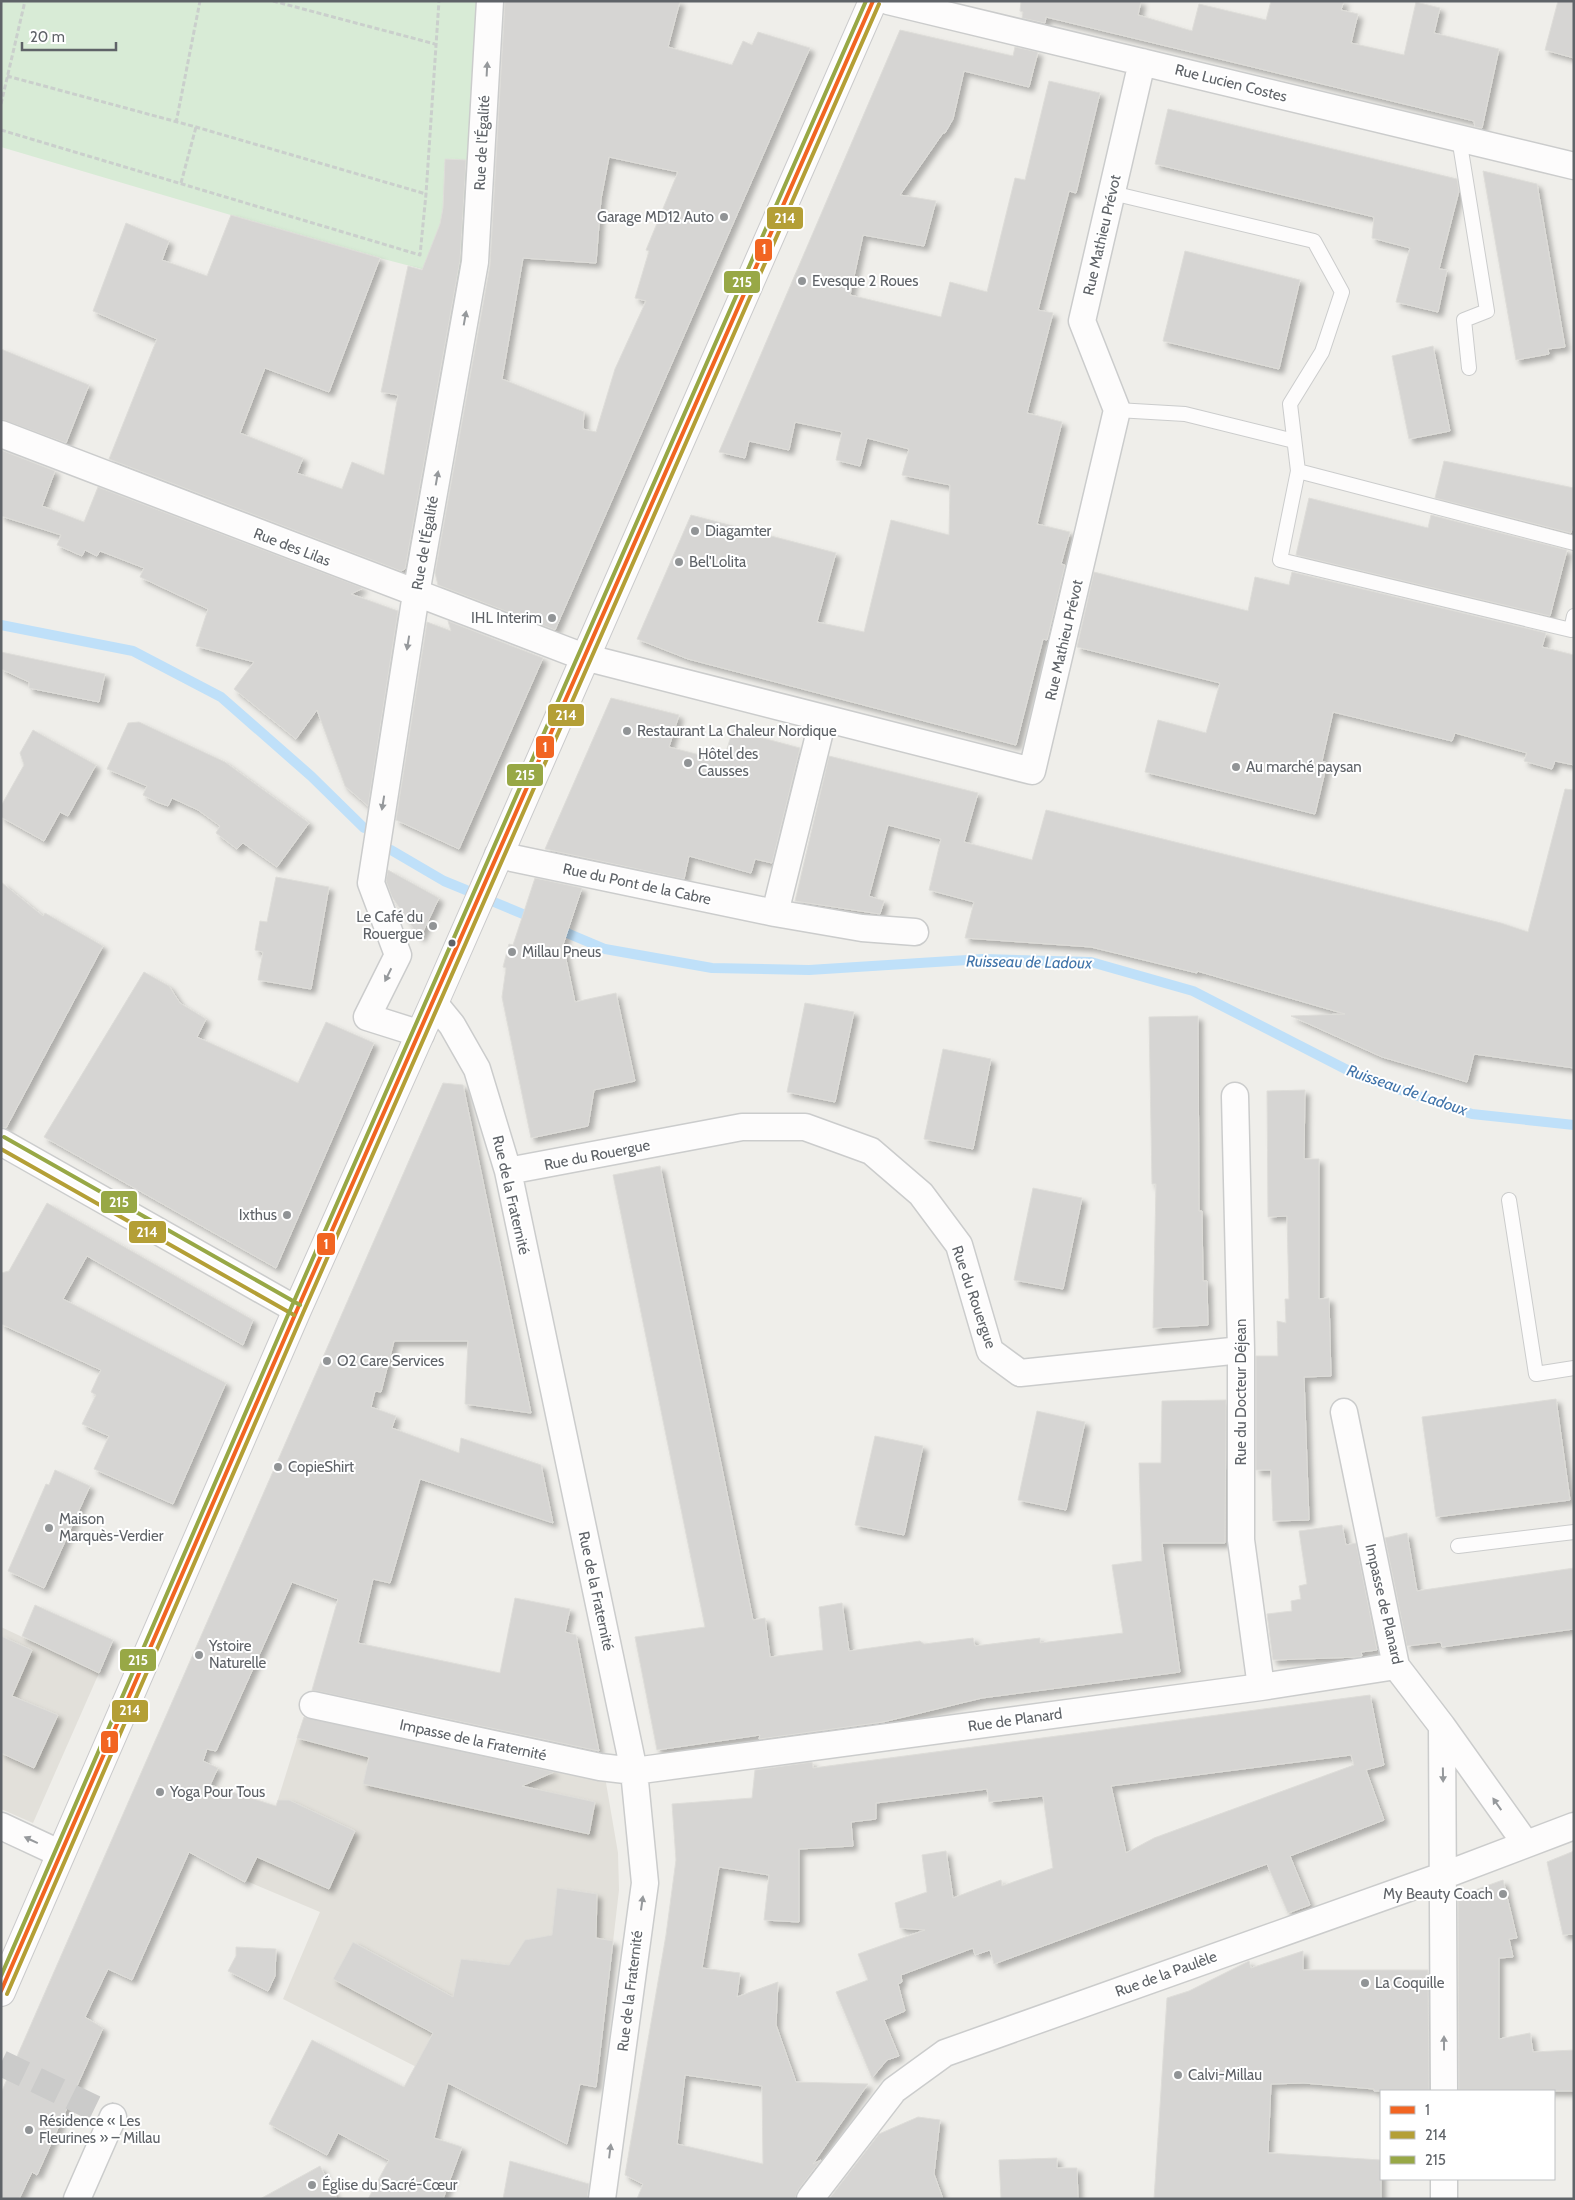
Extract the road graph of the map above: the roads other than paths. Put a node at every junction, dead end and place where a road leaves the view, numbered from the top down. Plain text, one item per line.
1 (490, 1) edge
2 (872, 1) edge
3 (888, 1) edge
4 (1142, 62) junction
5 (1459, 138) junction
6 (1574, 166) edge
7 (1112, 193) junction
8 (1469, 368) dead end
9 (1117, 410) junction
10 (1, 434) edge
11 (1294, 441) junction
12 (1298, 471) junction
13 (1574, 543) edge
14 (416, 594) junction
15 (1574, 616) edge
16 (584, 657) junction
17 (823, 719) junction
18 (498, 855) junction
19 (775, 913) junction
20 (914, 932) dead end
21 (434, 1003) junction
22 (420, 1034) junction
23 (1235, 1096) dead end
24 (1, 1142) edge
25 (508, 1171) junction
26 (1509, 1200) dead end
27 (297, 1310) junction
28 (1241, 1350) junction
29 (1574, 1368) edge
30 (1344, 1412) dead end
31 (1574, 1532) edge
32 (1458, 1546) dead end
33 (1396, 1666) junction
34 (1261, 1687) junction
35 (313, 1705) dead end
36 (1442, 1726) junction
37 (634, 1771) junction
38 (1, 1826) edge
39 (1574, 1826) edge
40 (1526, 1844) junction
41 (61, 1854) junction
42 (1444, 1874) junction
43 (1, 1992) edge
44 (1444, 2090) edge
45 (114, 2117) dead end
46 (1444, 2180) edge
47 (77, 2199) edge
48 (602, 2199) edge
49 (810, 2199) edge
50 (1444, 2199) edge

14 -> 1 street, Rue de l'Égalité
2 - 16 main road
3 - 4 street, Rue Lucien Costes
4 - 5 street, Rue Lucien Costes
4 - 7 street, Rue Mathieu Prévot
5 - 6 street, Rue Lucien Costes
5 - 8 lane
7 - 9 street, Rue Mathieu Prévot
7 - 11 lane
9 - 11 lane
9 - 17 street, Rue Mathieu Prévot
10 - 14 street, Rue des Lilas
11 - 12 lane
12 - 13 lane
12 - 15 lane
14 - 16 street, Rue des Lilas
14 -> 22 street, Rue de l'Égalité
16 - 17 street, Rue Mathieu Prévot
16 - 18 main road
17 - 19 street
18 - 19 street, Rue du Pont de la Cabre
18 - 21 main road
19 - 20 street, Rue du Pont de la Cabre
21 - 22 main road
21 - 25 street, Rue de la Fraternité
22 - 27 main road
23 - 28 street, Rue du Docteur Déjean
24 - 27 street
25 - 28 street, Rue du Rouergue
25 - 37 street, Rue de la Fraternité
26 - 29 lane
27 - 41 main road
28 - 34 street, Rue du Docteur Déjean
30 - 33 street, Impasse de Planard
31 - 32 lane
33 - 34 street, Rue de Planard
33 - 36 street, Impasse de Planard
34 - 37 street, Rue de Planard
35 - 37 street, Impasse de la Fraternité
40 -> 36 street, Impasse de Planard
36 -> 42 street
48 -> 37 street, Rue de la Fraternité
41 -> 38 street
39 - 40 street, Rue de la Paulèle
40 - 42 street, Rue de la Paulèle
41 - 43 main road
44 -> 42 street
42 - 49 street, Rue de la Paulèle
45 - 47 street
46 - 50 street

